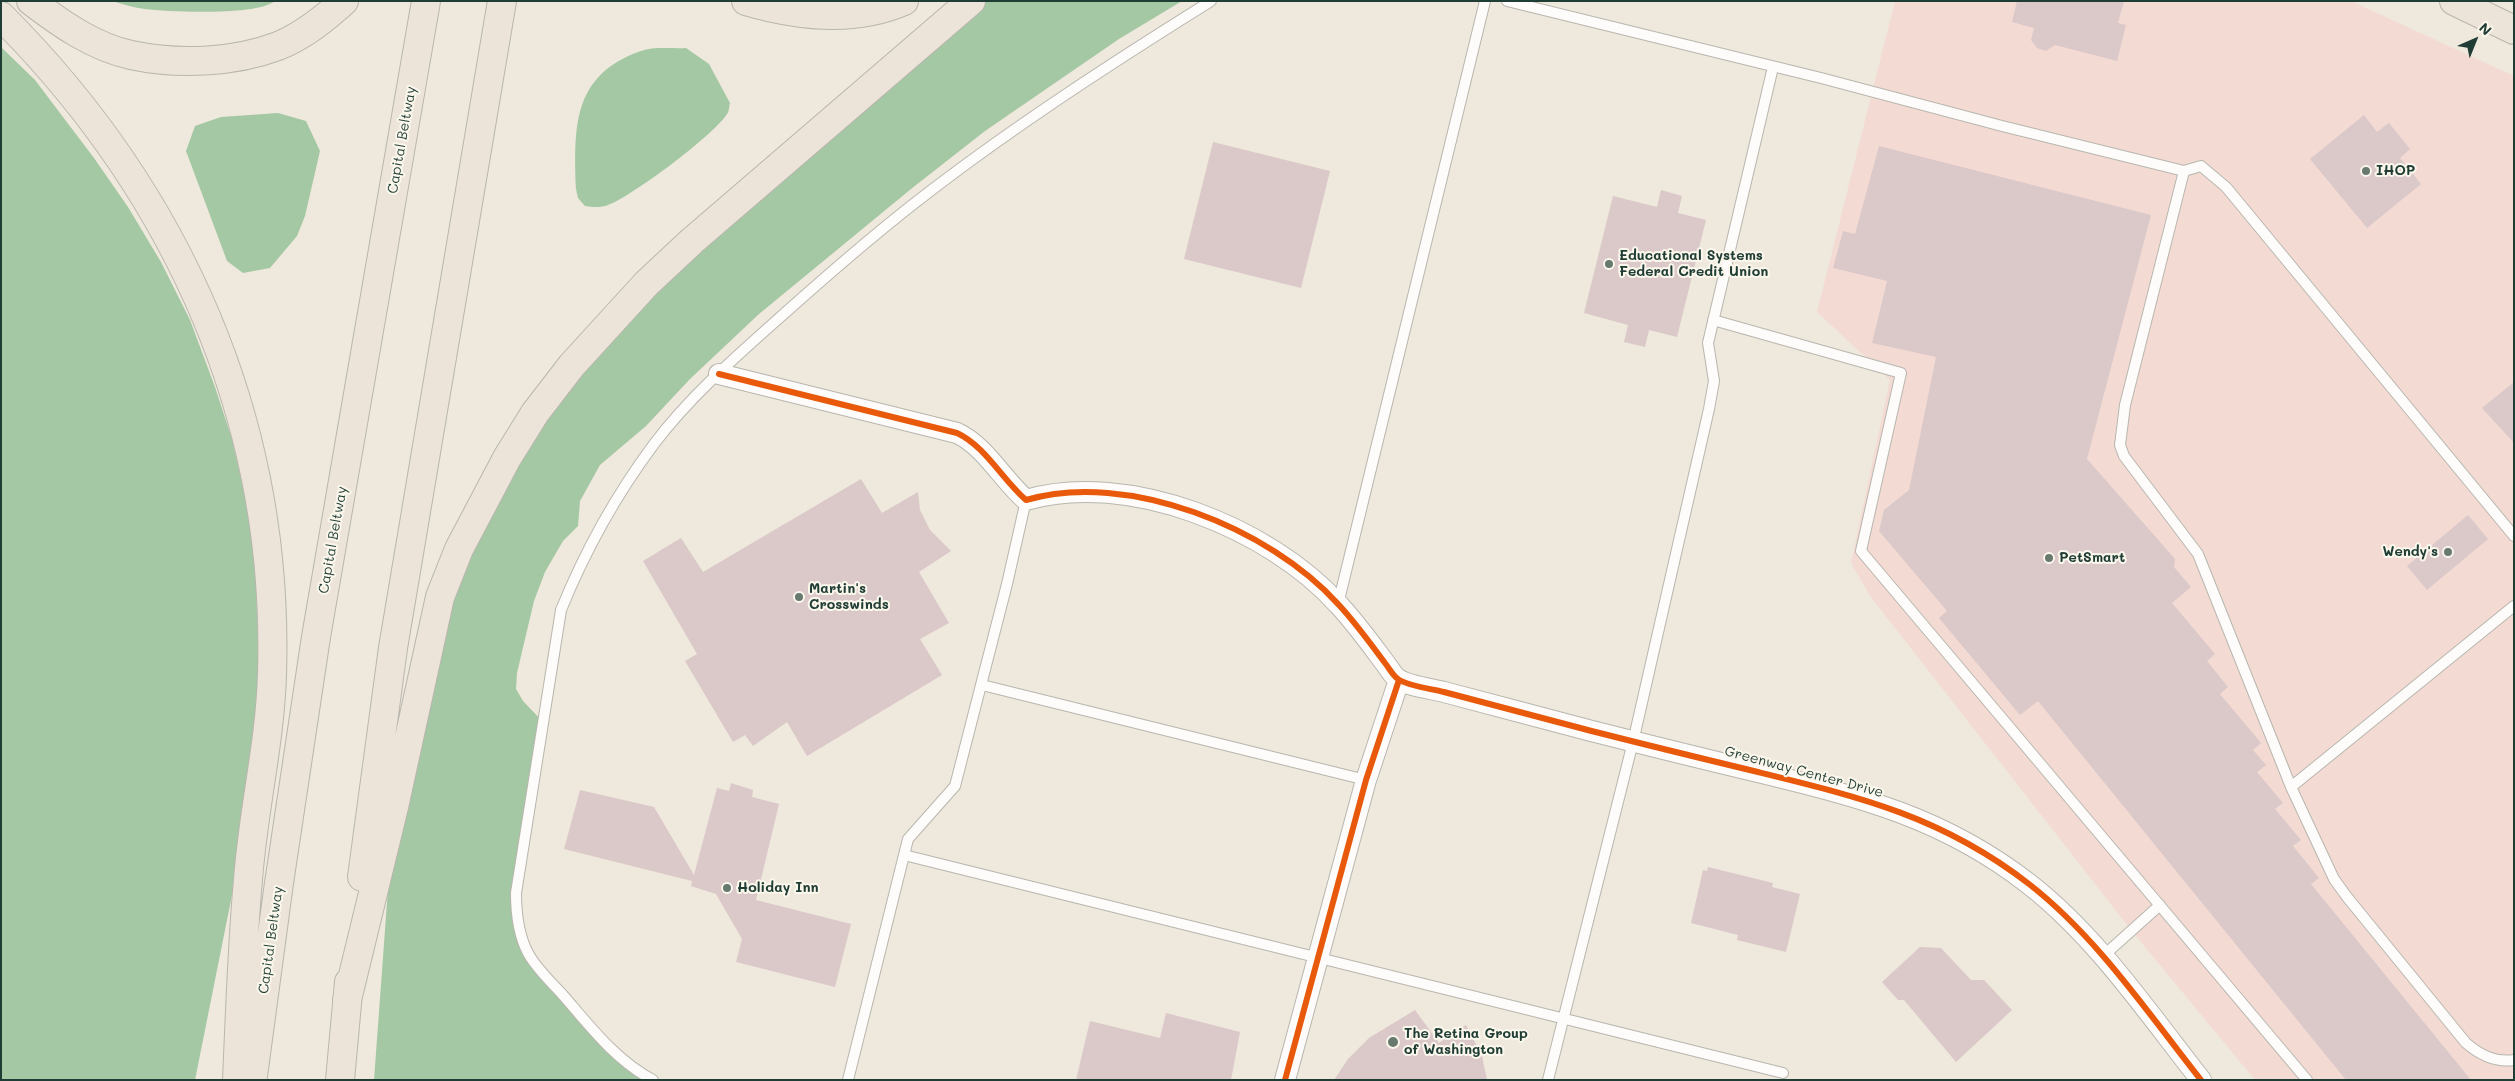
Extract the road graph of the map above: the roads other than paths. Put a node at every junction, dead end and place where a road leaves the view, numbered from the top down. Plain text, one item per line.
1 (31, 1) edge
2 (344, 1) edge
3 (426, 1) edge
4 (502, 1) edge
5 (746, 1) edge
6 (904, 1) edge
7 (971, 1) edge
8 (1211, 1) edge
9 (1485, 1) edge
10 (1507, 1) edge
11 (2454, 1) edge
12 (1, 16) edge
13 (2514, 30) edge
14 (1773, 67) junction
15 (2184, 171) junction
16 (1713, 320) junction
17 (719, 374) junction
18 (1026, 500) junction
19 (2514, 536) edge
20 (1338, 604) junction
21 (2514, 606) edge
22 (1399, 680) junction
23 (982, 685) junction
24 (1633, 742) junction
25 (1366, 780) junction
26 (2291, 787) junction
27 (904, 855) junction
28 (2160, 905) junction
29 (1317, 956) junction
30 (2102, 957) junction
31 (347, 1000) junction
32 (1564, 1018) junction
33 (2514, 1060) edge
34 (1783, 1072) dead end
35 (236, 1080) edge
36 (253, 1080) edge
37 (340, 1080) edge
38 (653, 1080) edge
39 (848, 1080) edge
40 (1285, 1080) edge
41 (1548, 1080) edge
42 (2201, 1080) edge
43 (2307, 1080) edge

1 - 2 highway
3 - 36 highway, Capital Beltway
4 - 31 highway
5 - 6 highway
7 - 31 highway
8 - 17 lane
9 - 20 lane
10 - 14 lane
11 - 13 highway
12 - 35 highway
14 - 15 lane
14 - 16 lane
15 - 19 lane
15 - 26 lane
16 - 24 lane
16 - 28 lane
17 - 18 street
17 - 38 lane
18 - 20 street
18 - 23 lane
20 - 22 street
21 - 26 lane
22 - 24 street, Greenway Center Drive
22 - 25 street
23 - 25 lane
23 - 27 lane
24 - 30 street, Greenway Center Drive
24 - 32 lane
25 - 29 street
26 - 33 lane
27 - 29 lane
27 - 39 lane
28 - 30 lane
28 - 43 lane
29 - 32 lane
29 - 40 street
30 - 42 street, Greenway Center Drive
31 - 37 highway
32 - 34 lane
32 - 41 lane

